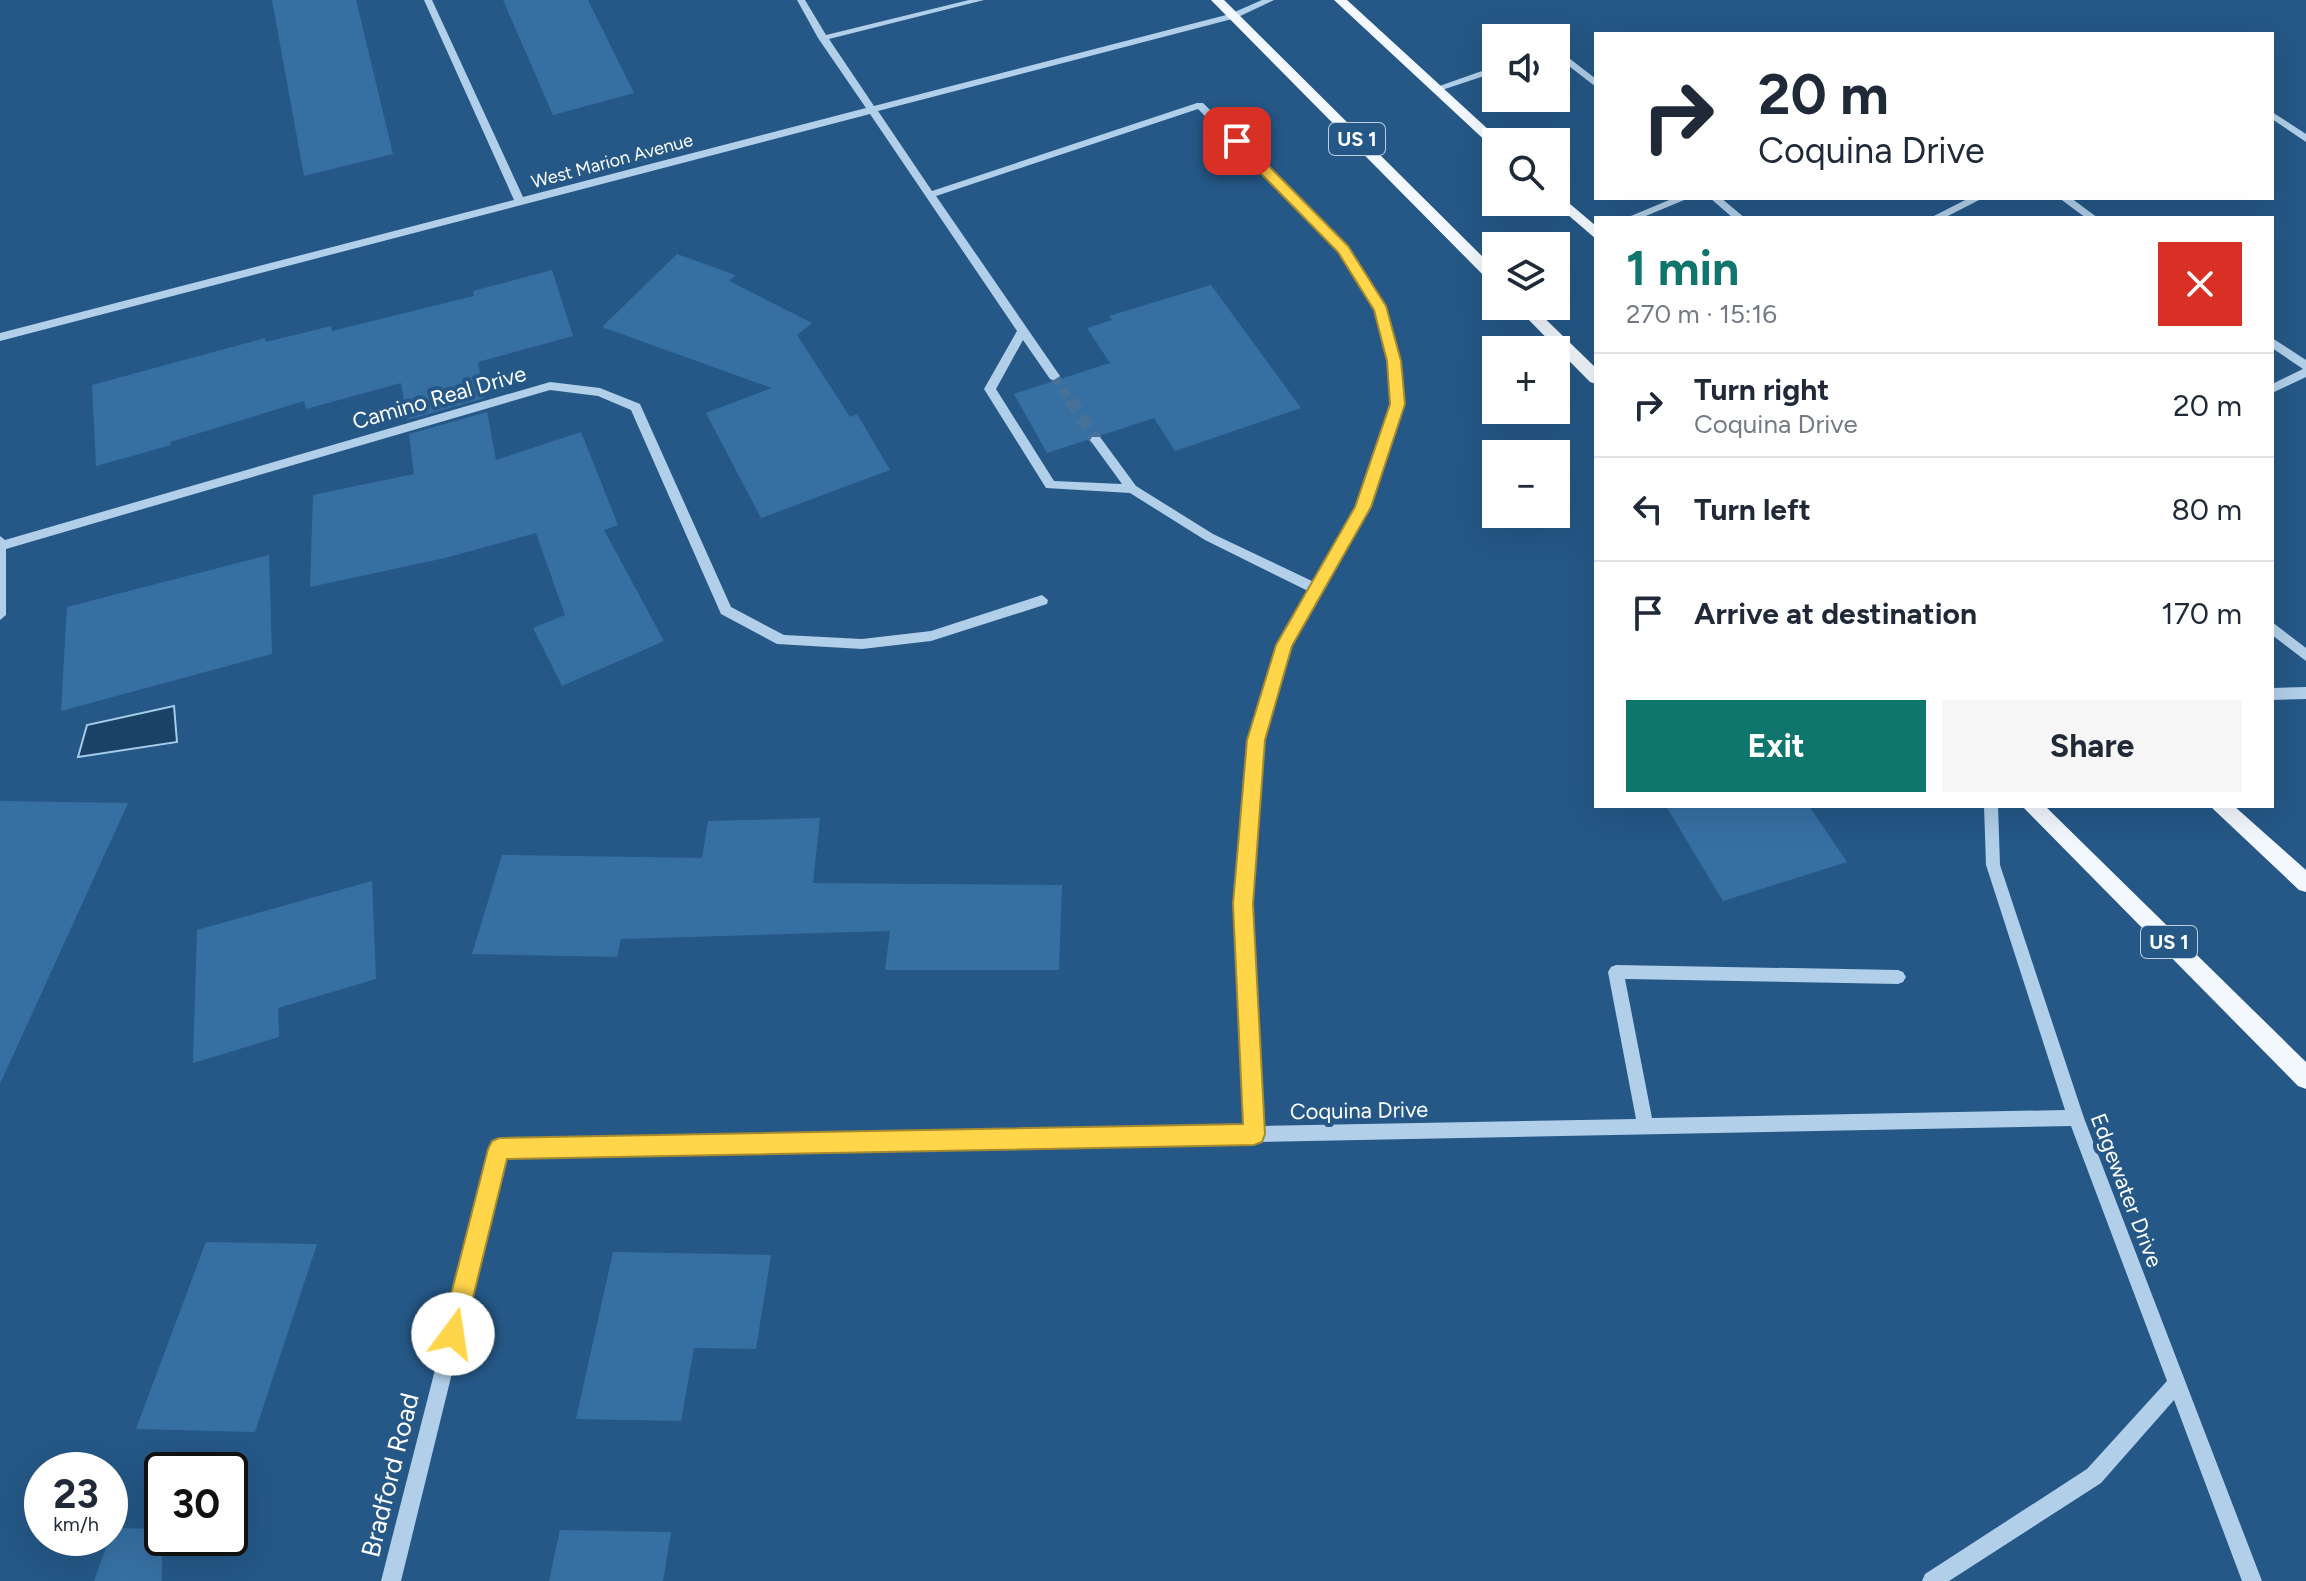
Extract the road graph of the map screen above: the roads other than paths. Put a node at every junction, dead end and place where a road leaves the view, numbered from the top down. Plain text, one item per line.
1 (428, 0) edge
2 (801, 0) edge
3 (980, 0) edge
4 (1217, 0) edge
5 (1270, 0) edge
6 (1340, 0) edge
7 (1233, 16) junction
8 (823, 38) junction
9 (1570, 63) edge
10 (1482, 74) edge
11 (1594, 82) edge
12 (1436, 89) junction
13 (870, 110) junction
14 (2274, 116) edge
15 (1482, 130) edge
16 (2306, 139) edge
17 (930, 195) junction
18 (1679, 200) edge
19 (1718, 200) edge
20 (1974, 200) edge
21 (2067, 200) edge
22 (520, 201) junction
23 (1570, 210) edge
24 (1636, 216) edge
25 (1738, 216) edge
26 (1939, 216) edge
27 (2090, 216) edge
28 (1594, 231) edge
29 (1482, 265) edge
30 (1537, 320) edge
31 (1023, 331) junction
32 (0, 337) edge
33 (2274, 344) edge
34 (2306, 369) edge
35 (1054, 376) tunnel mouth
36 (1594, 376) edge
37 (2274, 388) edge
38 (1096, 440) tunnel mouth
39 (1132, 489) junction
40 (0, 544) edge
41 (1316, 589) junction
42 (1042, 600) dead end
43 (0, 615) edge
44 (2274, 629) edge
45 (2306, 656) edge
46 (2306, 693) edge
47 (2274, 694) edge
48 (1991, 808) edge
49 (2034, 808) edge
50 (2222, 808) edge
51 (2306, 883) edge
52 (1898, 977) dead end
53 (2306, 1078) edge
54 (2076, 1118) junction
55 (1646, 1127) junction
56 (1254, 1134) junction
57 (499, 1149) joint
58 (2177, 1383) junction
59 (391, 1581) edge
60 (1932, 1581) edge
61 (2252, 1581) edge

1 - 22 street
2 - 8 street
3 - 8 street
4 - 7 main road, US 1
5 - 7 street, West Marion Avenue
6 - 12 main road
7 - 13 street, West Marion Avenue
7 - 29 main road, US 1
8 - 13 street
9 - 11 street
10 - 12 street
12 - 15 main road
13 - 17 street
13 - 22 street, West Marion Avenue
14 - 16 street
17 - 31 street
17 - 41 street
18 - 24 street
19 - 25 street
20 - 26 street
21 - 27 street
22 - 32 street, West Marion Avenue
23 - 28 main road
30 - 36 main road
31 - 35 street
31 - 39 street
33 - 34 street
34 - 37 street
38 - 39 street
39 - 41 street
40 - 42 street, Camino Real Drive
40 - 43 street
41 - 56 street
44 - 45 street
46 - 47 street
48 - 54 street, Edgewater Drive
49 - 53 main road, US 1
50 - 51 main road
52 - 55 street
54 - 55 street, Coquina Drive
54 - 58 street, Edgewater Drive
55 - 56 street, Coquina Drive
56 - 57 street, Coquina Drive
57 - 59 street, Bradford Road
58 - 60 street
58 - 61 street, Edgewater Drive

